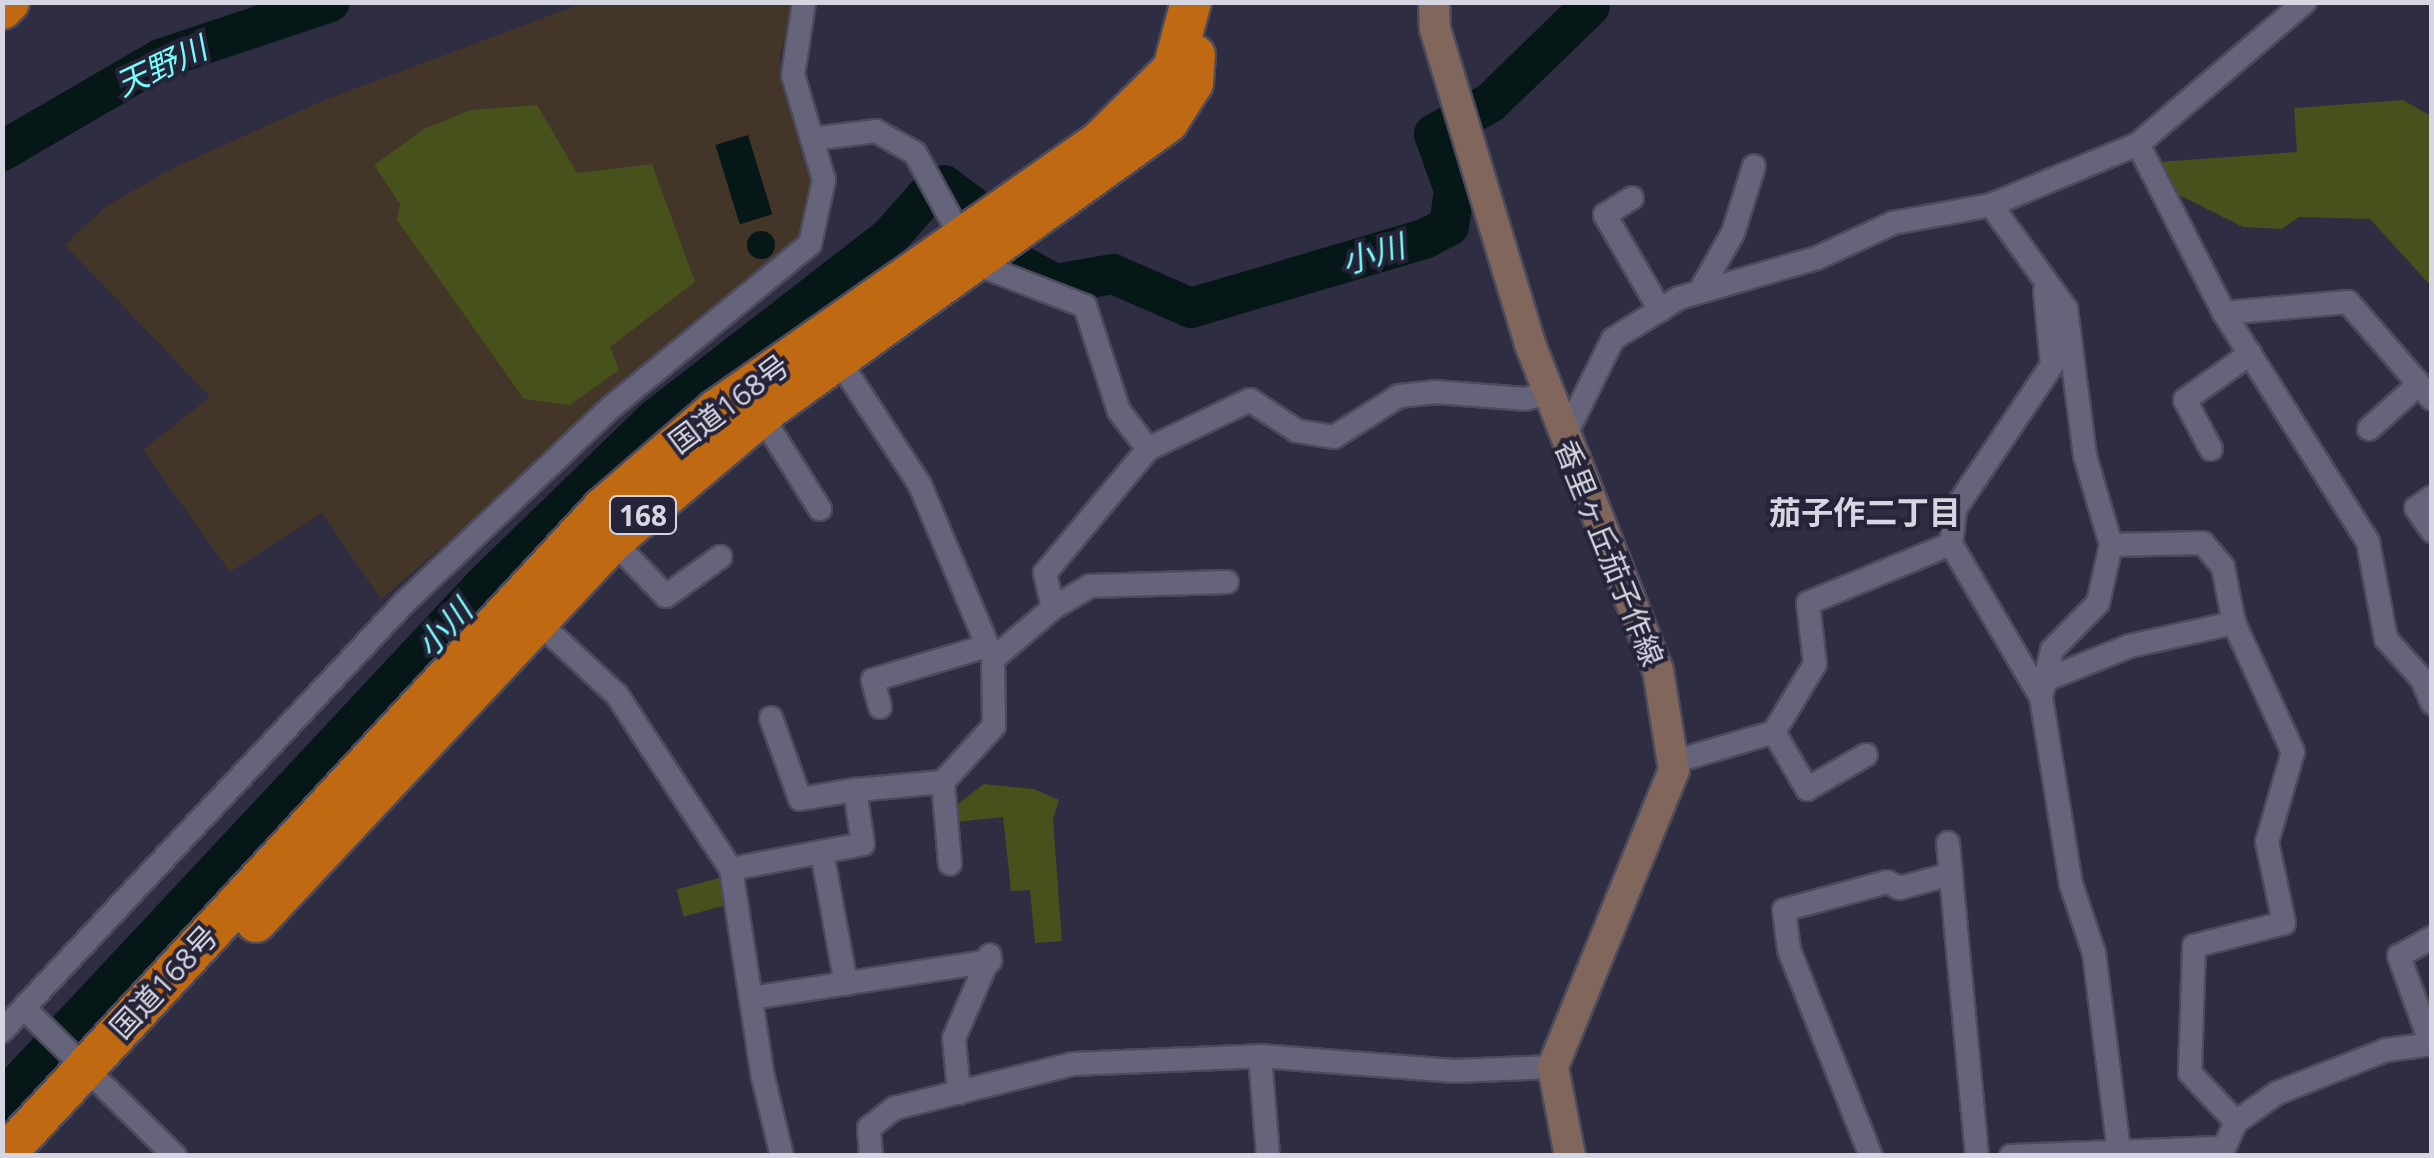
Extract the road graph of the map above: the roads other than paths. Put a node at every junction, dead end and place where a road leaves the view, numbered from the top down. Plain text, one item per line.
1 (9, 2) edge
2 (804, 2) edge
3 (1194, 2) edge
4 (2305, 2) edge
5 (2, 9) edge
6 (1434, 16) edge
7 (812, 139) junction
8 (2138, 144) junction
9 (1754, 166) dead end
10 (1632, 198) dead end
11 (1991, 205) junction
12 (1605, 215) junction
13 (1584, 229) dead end
14 (968, 252) junction
15 (2041, 276) junction
16 (1700, 292) junction
17 (1660, 310) junction
18 (2224, 313) junction
19 (2250, 354) junction
20 (838, 358) junction
21 (2425, 392) edge
22 (1548, 393) junction
23 (761, 415) junction
24 (2369, 429) dead end
25 (1564, 438) junction
26 (2211, 448) dead end
27 (1148, 449) junction
28 (2432, 497) edge
29 (820, 508) dead end
30 (2432, 531) edge
31 (614, 541) junction
32 (1951, 544) junction
33 (2111, 545) junction
34 (720, 557) dead end
35 (1227, 582) dead end
36 (1053, 608) junction
37 (537, 620) junction
38 (2234, 623) junction
39 (990, 652) junction
40 (2043, 688) junction
41 (2431, 700) edge
42 (880, 707) dead end
43 (771, 718) dead end
44 (1774, 732) junction
45 (1866, 755) dead end
46 (1672, 762) junction
47 (943, 782) junction
48 (855, 790) junction
49 (1948, 844) dead end
50 (822, 852) junction
51 (950, 864) dead end
52 (730, 869) junction
53 (1951, 874) junction
54 (2432, 938) edge
55 (846, 984) junction
56 (752, 998) junction
57 (24, 1009) junction
58 (2, 1032) edge
59 (2431, 1044) edge
60 (1260, 1056) junction
61 (1554, 1067) junction
62 (90, 1070) junction
63 (958, 1092) junction
64 (2236, 1122) junction
65 (2236, 1152) edge
66 (2115, 1153) edge
67 (4, 1156) edge
68 (32, 1156) edge
69 (175, 1156) edge
70 (782, 1156) edge
71 (871, 1156) edge
72 (1268, 1156) edge
73 (1570, 1156) edge
74 (1871, 1156) edge
75 (1977, 1156) edge
76 (2011, 1156) edge

1 - 5 highway
2 - 7 street
3 - 14 highway, 国道168号 / 168
4 - 8 street
6 - 22 street, 香里ヶ丘茄子作線
7 - 14 street
7 - 57 street
8 - 11 street
8 - 18 street
9 - 16 street
10 - 12 street
11 - 15 street
11 - 16 street
12 - 13 street
12 - 17 street
14 - 20 highway, 国道168号 / 168
14 - 27 street
14 - 62 highway, 国道168号
15 - 32 street
15 - 33 street
16 - 17 street
17 - 25 street
18 - 19 street
18 - 21 street
19 - 26 street
19 - 41 street
20 - 23 highway, 国道168号 / 168
20 - 39 street
21 - 24 street
22 - 25 street, 香里ヶ丘茄子作線
22 - 27 street
23 - 29 street
23 - 31 highway, 国道168号 / 168
25 - 46 street, 香里ヶ丘茄子作線
27 - 36 street
28 - 30 street
31 - 34 street
31 - 37 highway, 国道168号 / 168
32 - 40 street
32 - 44 street
33 - 38 street
33 - 40 street
35 - 36 street
36 - 39 street
37 - 52 street
37 - 62 highway, 国道168号 / 168
38 - 40 street
38 - 64 street
39 - 42 street
39 - 47 street
40 - 66 street
43 - 48 street
44 - 45 street
44 - 46 street
46 - 61 street, 香里ヶ丘茄子作線
47 - 48 street
47 - 51 street
48 - 50 street
49 - 53 street
50 - 52 street
50 - 55 street
52 - 56 street
53 - 74 street
53 - 75 street
54 - 59 street
55 - 56 street
55 - 63 street
56 - 70 street
57 - 58 street
57 - 62 street
59 - 64 street
60 - 61 street
60 - 63 street
60 - 72 street
61 - 73 street
62 - 67 highway, 国道168号
62 - 68 highway, 国道168号 / 168
62 - 69 street
63 - 71 street
64 - 65 street
65 - 66 street
66 - 76 street

